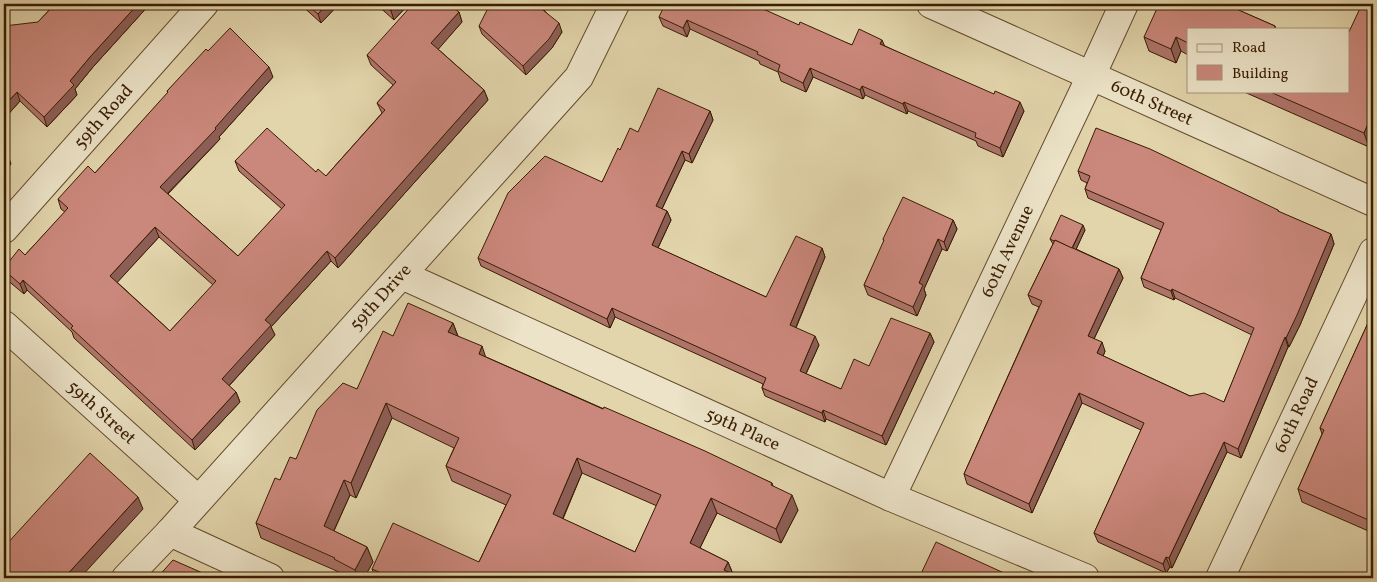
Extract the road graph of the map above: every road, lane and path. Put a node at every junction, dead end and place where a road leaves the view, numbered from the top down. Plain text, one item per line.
1 (204, 4) edge
2 (615, 4) edge
3 (931, 4) edge
4 (1124, 4) edge
5 (1091, 76) junction
6 (1373, 202) edge
7 (4, 229) edge
8 (1373, 252) edge
9 (402, 275) junction
10 (4, 325) edge
11 (891, 497) junction
12 (198, 500) junction
13 (170, 532) junction
14 (126, 578) edge
15 (270, 578) edge
16 (1085, 578) edge
17 (1220, 578) edge

1 - 7 street, 59th Road
2 - 9 street, 59th Drive
3 - 5 street, 60th Street
4 - 5 street, 60th Avenue
5 - 6 street, 60th Street
5 - 11 street, 60th Avenue
8 - 17 street, 60th Road
9 - 11 street, 59th Place
9 - 12 street, 59th Drive
10 - 12 street, 59th Street
11 - 16 street, 59th Place
12 - 13 street, 59th Drive
13 - 14 street, 59th Drive
13 - 15 street

